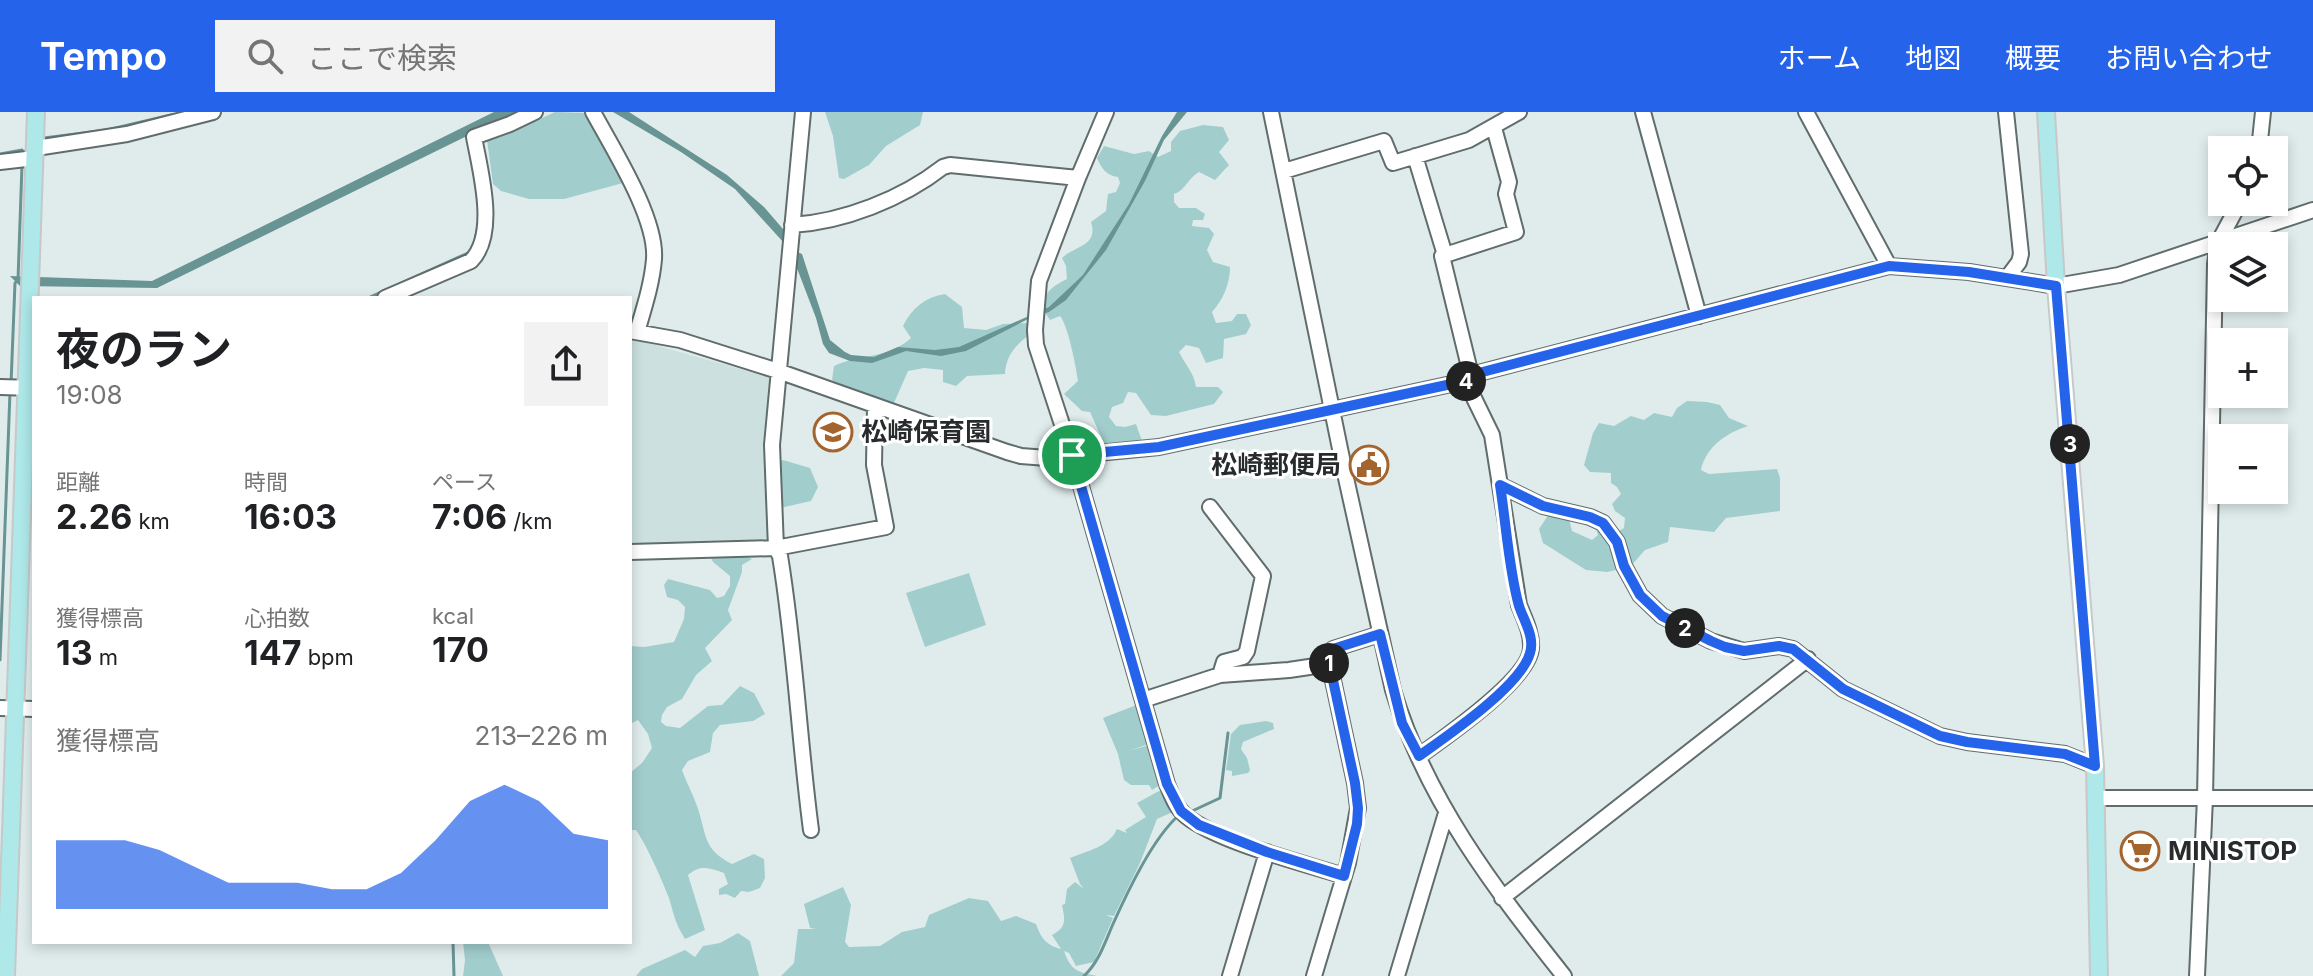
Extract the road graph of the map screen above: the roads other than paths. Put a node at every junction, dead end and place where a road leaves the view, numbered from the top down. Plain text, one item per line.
1 (36, 112) edge
2 (213, 112) edge
3 (535, 112) edge
4 (593, 112) edge
5 (803, 112) edge
6 (1106, 112) edge
7 (1271, 112) edge
8 (1519, 112) edge
9 (1643, 112) edge
10 (1806, 112) edge
11 (2006, 112) edge
12 (2046, 112) edge
13 (2263, 112) edge
14 (1494, 128) junction
15 (2260, 136) edge
16 (36, 153) junction
17 (1415, 156) junction
18 (0, 162) edge
19 (1284, 171) junction
20 (1078, 178) junction
21 (2313, 210) edge
22 (792, 225) junction
23 (2250, 232) edge
24 (2208, 246) edge
25 (1445, 255) junction
26 (1889, 266) junction
27 (2007, 278) junction
28 (2056, 286) junction
29 (391, 296) edge
30 (2214, 312) edge
31 (1699, 316) junction
32 (634, 331) edge
33 (778, 371) junction
34 (1470, 378) junction
35 (0, 387) edge
36 (31, 388) edge
37 (875, 407) junction
38 (1333, 410) junction
39 (1072, 455) junction
40 (1500, 485) junction
41 (1210, 507) dead end
42 (776, 548) junction
43 (632, 552) edge
44 (1380, 634) junction
45 (1808, 659) junction
46 (1329, 664) junction
47 (1220, 675) junction
48 (1143, 700) junction
49 (7, 708) edge
50 (32, 709) edge
51 (1419, 756) junction
52 (2095, 766) junction
53 (2097, 798) junction
54 (2205, 798) junction
55 (2313, 798) edge
56 (1446, 813) junction
57 (811, 830) dead end
58 (1267, 852) junction
59 (1344, 876) junction
60 (1502, 898) junction
61 (6, 976) edge
62 (1230, 976) edge
63 (1314, 976) edge
64 (1397, 976) edge
65 (1564, 976) edge
66 (2099, 976) edge
67 (2197, 976) edge

1 - 16 main road
2 - 16 street
3 - 29 street
4 - 32 street
5 - 22 street
6 - 20 street
7 - 19 street
8 - 14 street
9 - 31 street
10 - 26 street
11 - 27 street
12 - 28 main road
13 - 15 street
14 - 17 street
14 - 25 street
16 - 18 street
16 - 36 main road
17 - 19 street
17 - 25 street
19 - 38 street
20 - 22 street
20 - 39 street
21 - 23 street
22 - 33 street
24 - 28 street
25 - 34 street
26 - 27 street
26 - 31 street
27 - 28 street
28 - 52 main road
30 - 54 street
31 - 34 street
32 - 33 street
33 - 37 street
33 - 42 street
34 - 38 street
34 - 40 street
35 - 36 street
36 - 49 main road
37 - 39 street
37 - 42 street
38 - 39 street
38 - 44 street
39 - 48 street
40 - 45 street
40 - 51 street
41 - 47 street
42 - 43 street
42 - 57 street
44 - 46 street
44 - 51 street
45 - 52 street
45 - 60 street
46 - 47 street
46 - 59 street
47 - 48 street
48 - 58 street
49 - 50 street
49 - 61 main road
51 - 56 street
52 - 53 main road
53 - 54 street
53 - 66 main road
54 - 55 street
54 - 67 street
56 - 60 street
56 - 64 street
58 - 59 street
58 - 62 street
59 - 63 street
60 - 65 street

